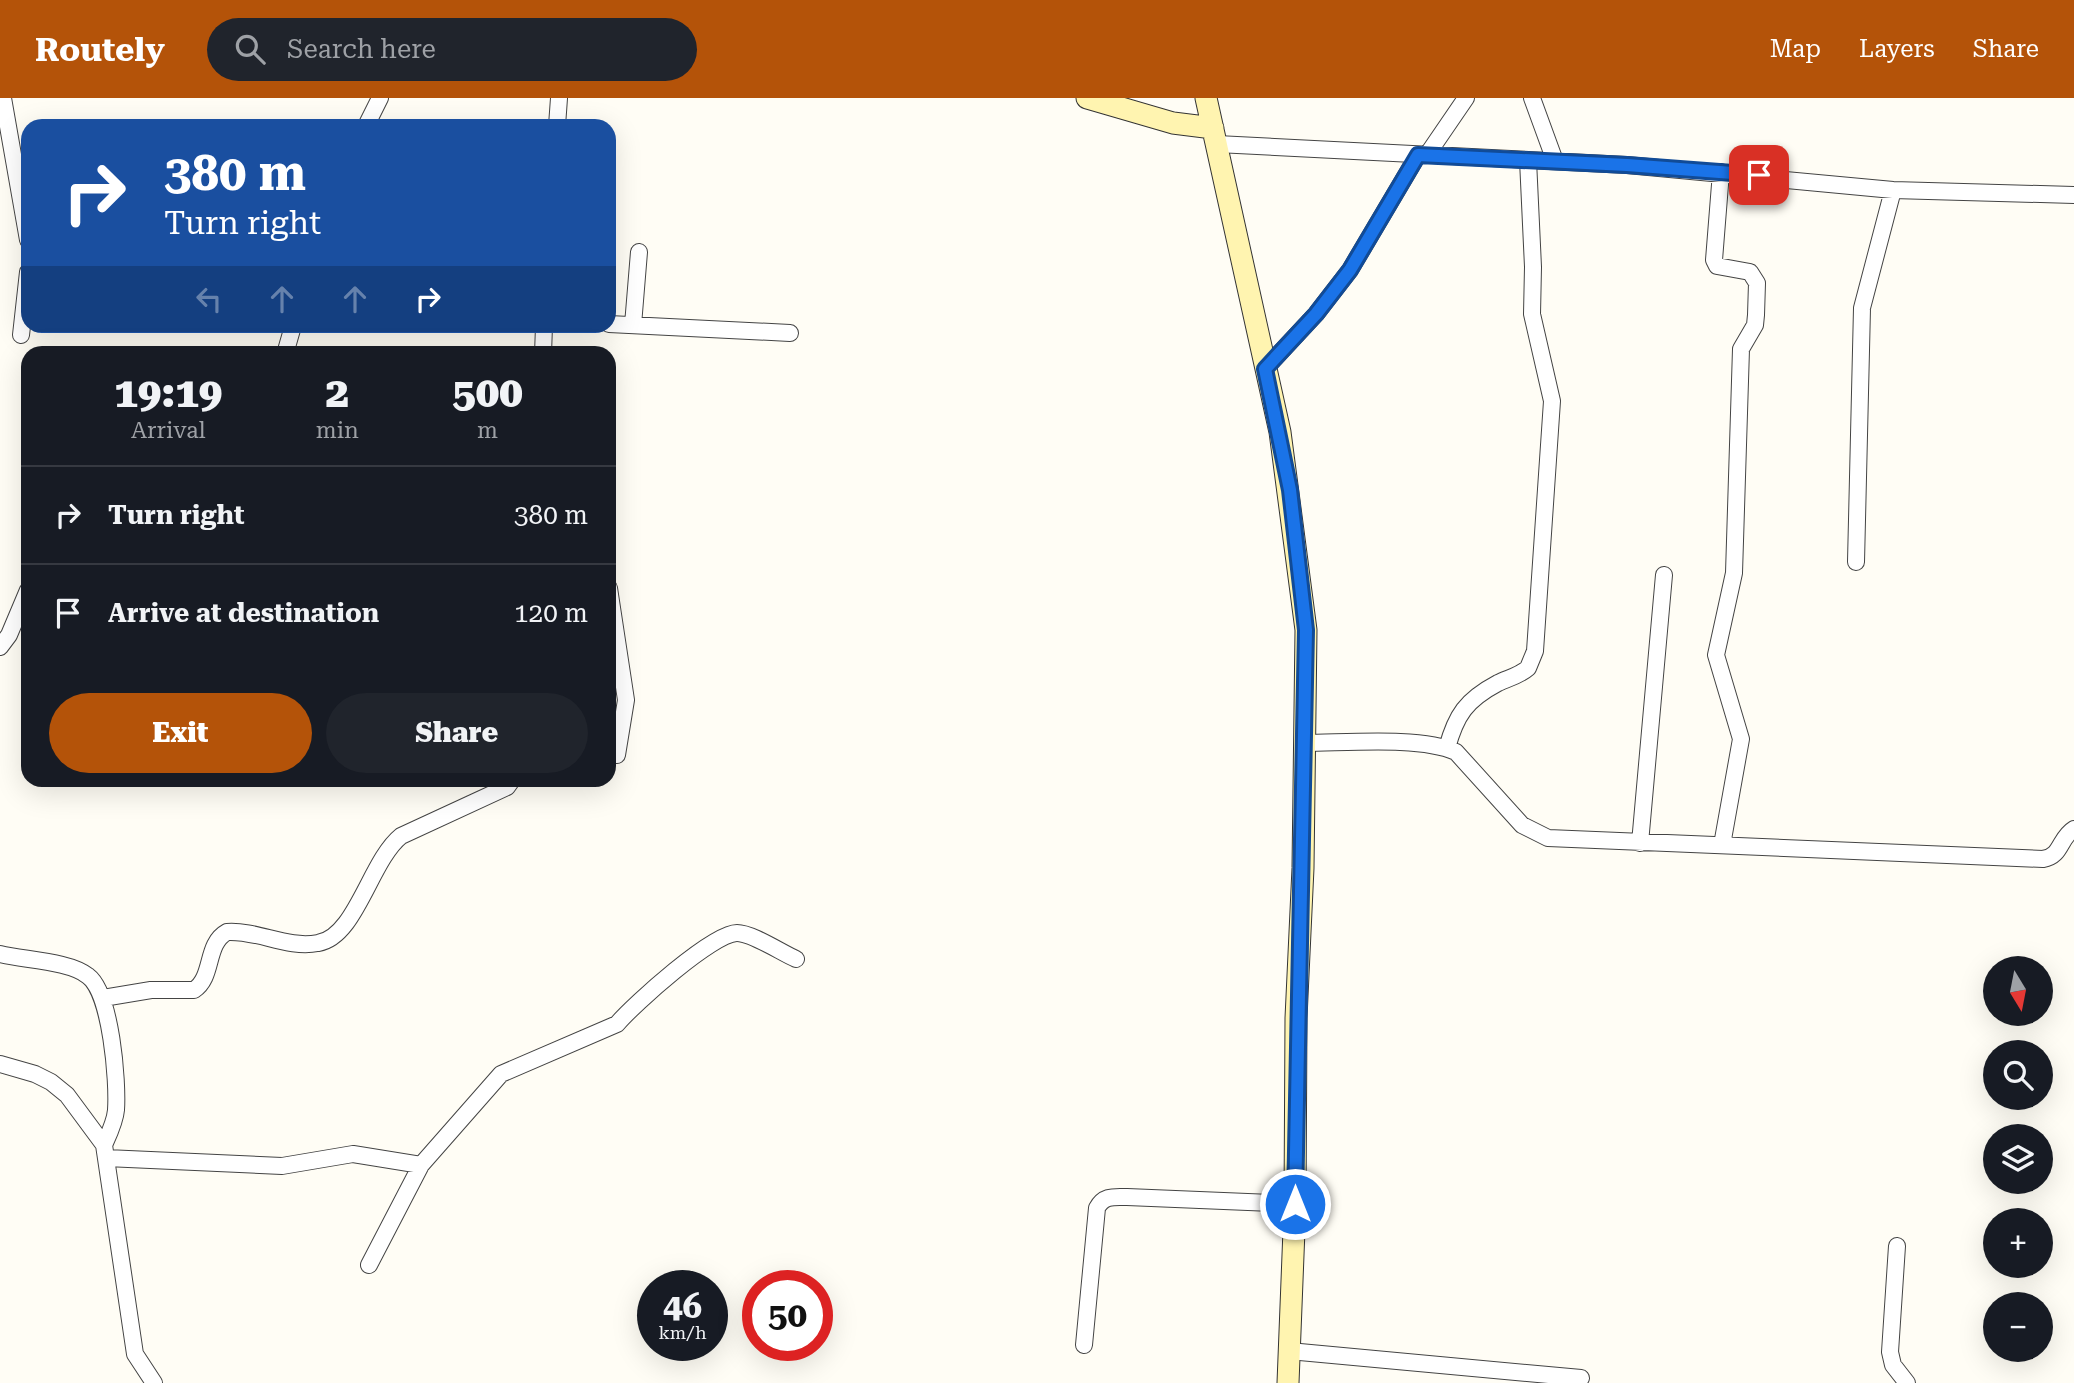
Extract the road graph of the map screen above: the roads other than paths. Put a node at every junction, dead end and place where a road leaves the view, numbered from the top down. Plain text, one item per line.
1 (3, 98) edge
2 (380, 98) edge
3 (559, 98) edge
4 (1087, 98) edge
5 (1206, 98) edge
6 (1466, 98) edge
7 (1532, 98) edge
8 (370, 119) edge
9 (558, 119) edge
10 (1215, 136) junction
11 (1423, 155) junction
12 (1528, 160) junction
13 (1555, 161) junction
14 (1721, 172) junction
15 (1893, 190) junction
16 (2074, 195) edge
17 (21, 200) edge
18 (639, 251) dead end
19 (616, 324) edge
20 (633, 325) junction
21 (790, 333) dead end
22 (1265, 369) junction
23 (1856, 562) dead end
24 (1664, 575) dead end
25 (21, 607) edge
26 (616, 634) edge
27 (0, 647) edge
28 (1305, 743) junction
29 (1447, 748) junction
30 (617, 755) dead end
31 (507, 787) edge
32 (2074, 829) edge
33 (1640, 843) junction
34 (1723, 845) junction
35 (0, 954) edge
36 (796, 959) dead end
37 (103, 999) junction
38 (0, 1064) edge
39 (105, 1152) junction
40 (421, 1165) junction
41 (1295, 1204) junction
42 (1897, 1246) dead end
43 (369, 1265) dead end
44 (1084, 1345) dead end
45 (1289, 1351) junction
46 (1581, 1378) dead end
47 (154, 1383) edge
48 (1287, 1383) edge
49 (1907, 1383) edge

1 - 17 street
2 - 8 street
3 - 9 street
4 - 10 main road
5 - 10 main road
6 - 11 street
7 - 13 street
10 - 11 street
10 - 22 main road
11 - 12 street
11 - 22 street
12 - 13 street
12 - 29 street
13 - 14 street
14 - 15 street
14 - 34 street
15 - 16 street
15 - 23 street
18 - 20 street
19 - 20 street
20 - 21 street
22 - 28 main road
24 - 33 street
25 - 27 street
26 - 30 street
28 - 29 street
28 - 41 main road
29 - 33 street
31 - 37 street
32 - 34 street
33 - 34 street
35 - 37 street
36 - 40 street
37 - 39 street
38 - 39 street
39 - 40 street
39 - 47 street
40 - 43 street
41 - 44 street
41 - 45 main road
42 - 49 street
45 - 46 street
45 - 48 main road

